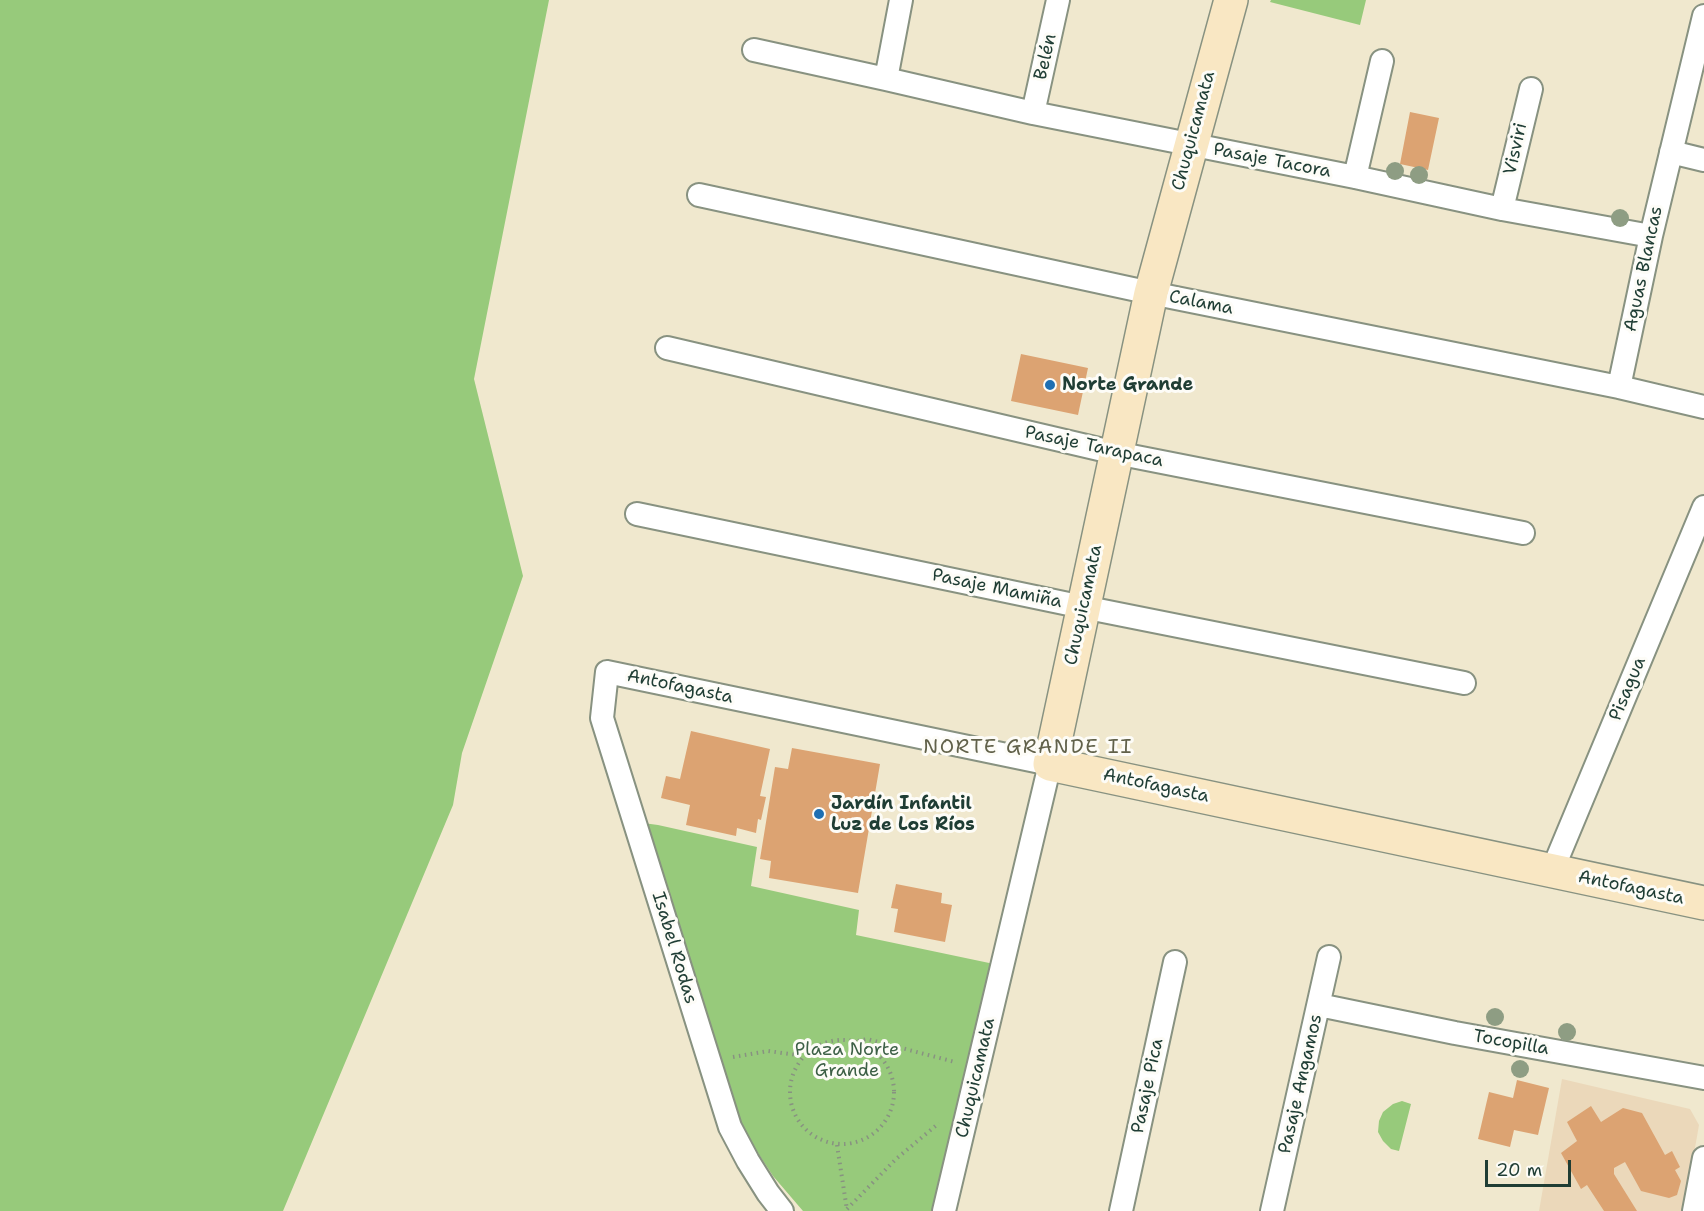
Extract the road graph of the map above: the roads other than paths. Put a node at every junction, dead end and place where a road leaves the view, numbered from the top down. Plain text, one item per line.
1 (901, 0) edge
2 (1059, 0) edge
3 (1231, 0) edge
4 (1704, 16) edge
5 (754, 50) dead end
6 (1382, 61) dead end
7 (885, 79) junction
8 (1531, 89) dead end
9 (1033, 113) junction
10 (1190, 145) junction
11 (1671, 152) junction
12 (1704, 160) edge
13 (1355, 177) junction
14 (699, 195) dead end
15 (1502, 208) junction
16 (1651, 236) junction
17 (1151, 293) junction
18 (667, 348) dead end
19 (1619, 387) junction
20 (1704, 407) edge
21 (1116, 453) junction
22 (1704, 507) edge
23 (637, 514) dead end
24 (1523, 533) dead end
25 (1083, 607) junction
26 (607, 672) joint
27 (1464, 683) dead end
28 (1050, 764) junction
29 (1552, 871) junction
30 (1704, 903) edge
31 (1329, 957) dead end
32 (1175, 962) dead end
33 (1319, 1005) junction
34 (1704, 1078) edge
35 (1704, 1158) edge
36 (782, 1211) edge
37 (944, 1211) edge
38 (1121, 1211) edge
39 (1272, 1211) edge
40 (1694, 1211) edge

1 - 7 street
2 - 9 street, Belén
3 - 10 street, Chuquicamata
4 - 11 street, Aguas Blancas
5 - 7 street, Pasaje Tacora
6 - 13 street
7 - 9 street, Pasaje Tacora
8 - 15 street, Visviri
9 - 10 street, Pasaje Tacora
10 - 13 street, Pasaje Tacora
10 - 17 street, Chuquicamata
11 - 12 street
11 - 16 street, Aguas Blancas
13 - 15 street, Pasaje Tacora
14 - 17 street, Calama
15 - 16 street, Pasaje Tacora
16 - 19 street, Aguas Blancas
17 - 19 street, Calama
17 - 21 street, Chuquicamata
18 - 21 street, Pasaje Tarapaca
19 - 20 street, Calama
21 - 24 street, Pasaje Tarapaca
21 - 25 street, Chuquicamata
22 - 29 street, Pisagua
23 - 25 street, Pasaje Mamiña
25 - 27 street, Pasaje Mamiña
25 - 28 street, Chuquicamata
26 - 28 street, Antofagasta
26 - 36 street, Isabel Rodas
28 - 29 street, Antofagasta
28 - 37 street, Chuquicamata
29 - 30 street, Antofagasta
31 - 33 street, Pasaje Angamos
32 - 38 street, Pasaje Pica
33 - 34 street, Tocopilla
33 - 39 street, Pasaje Angamos
35 - 40 street

